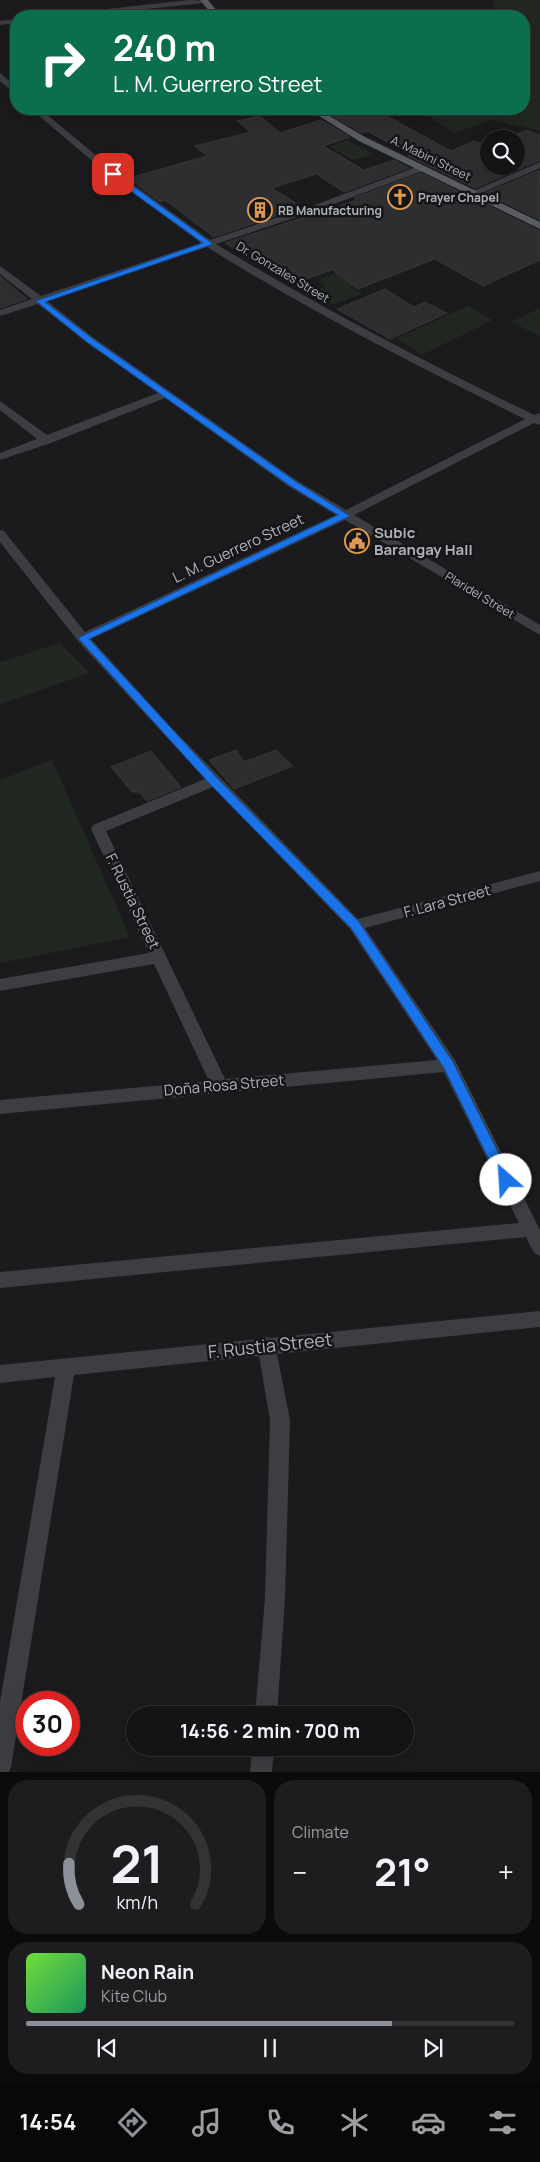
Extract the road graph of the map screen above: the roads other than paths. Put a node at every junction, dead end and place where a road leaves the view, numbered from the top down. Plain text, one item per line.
1 (204, 0) edge
2 (114, 10) edge
3 (212, 10) edge
4 (0, 76) edge
5 (10, 86) edge
6 (42, 115) edge
7 (322, 115) edge
8 (540, 165) edge
9 (422, 168) junction
10 (474, 192) junction
11 (540, 226) edge
12 (209, 244) junction
13 (0, 269) edge
14 (40, 301) junction
15 (0, 313) edge
16 (166, 394) junction
17 (0, 404) edge
18 (538, 419) edge
19 (47, 440) junction
20 (0, 457) edge
21 (345, 516) junction
22 (0, 534) edge
23 (540, 631) edge
24 (83, 638) junction
25 (213, 781) junction
26 (540, 876) edge
27 (355, 925) junction
28 (160, 957) junction
29 (0, 985) edge
30 (449, 1066) junction
31 (219, 1085) junction
32 (0, 1107) edge
33 (530, 1229) junction
34 (540, 1248) edge
35 (0, 1280) edge
36 (540, 1319) edge
37 (266, 1345) junction
38 (66, 1367) junction
39 (0, 1374) edge
40 (267, 1706) edge
41 (262, 1756) edge
42 (0, 1767) edge
43 (261, 1772) edge

1 - 2 street
1 - 3 main road
4 - 5 street
6 - 12 street, Dr. Gonzales Street
7 - 9 main road, A. Mabini Street
8 - 10 street
9 - 10 main road, A. Mabini Street
9 - 12 street
10 - 11 main road, A. Mabini Street
12 - 14 street
12 - 18 street, Dr. Gonzales Street
13 - 14 street, Plaridel Street
14 - 15 street
14 - 16 street, Plaridel Street
16 - 19 street
16 - 21 street, Plaridel Street
17 - 19 street
18 - 21 street, L. M. Guerrero Street
19 - 20 street
21 - 23 street, Plaridel Street
21 - 24 street, L. M. Guerrero Street
22 - 24 street
24 - 25 street
25 - 27 street
25 - 28 street, F. Rustia Street
26 - 27 street, F. Lara Street
27 - 30 street
28 - 29 street
28 - 31 street, F. Rustia Street
30 - 31 street, Doña Rosa Street
30 - 33 street
31 - 32 street, Doña Rosa Street
33 - 34 street
33 - 35 street
36 - 37 street, F. Rustia Street
37 - 38 street, F. Rustia Street
37 - 40 street
38 - 39 street, F. Rustia Street
38 - 42 street
41 - 43 street

